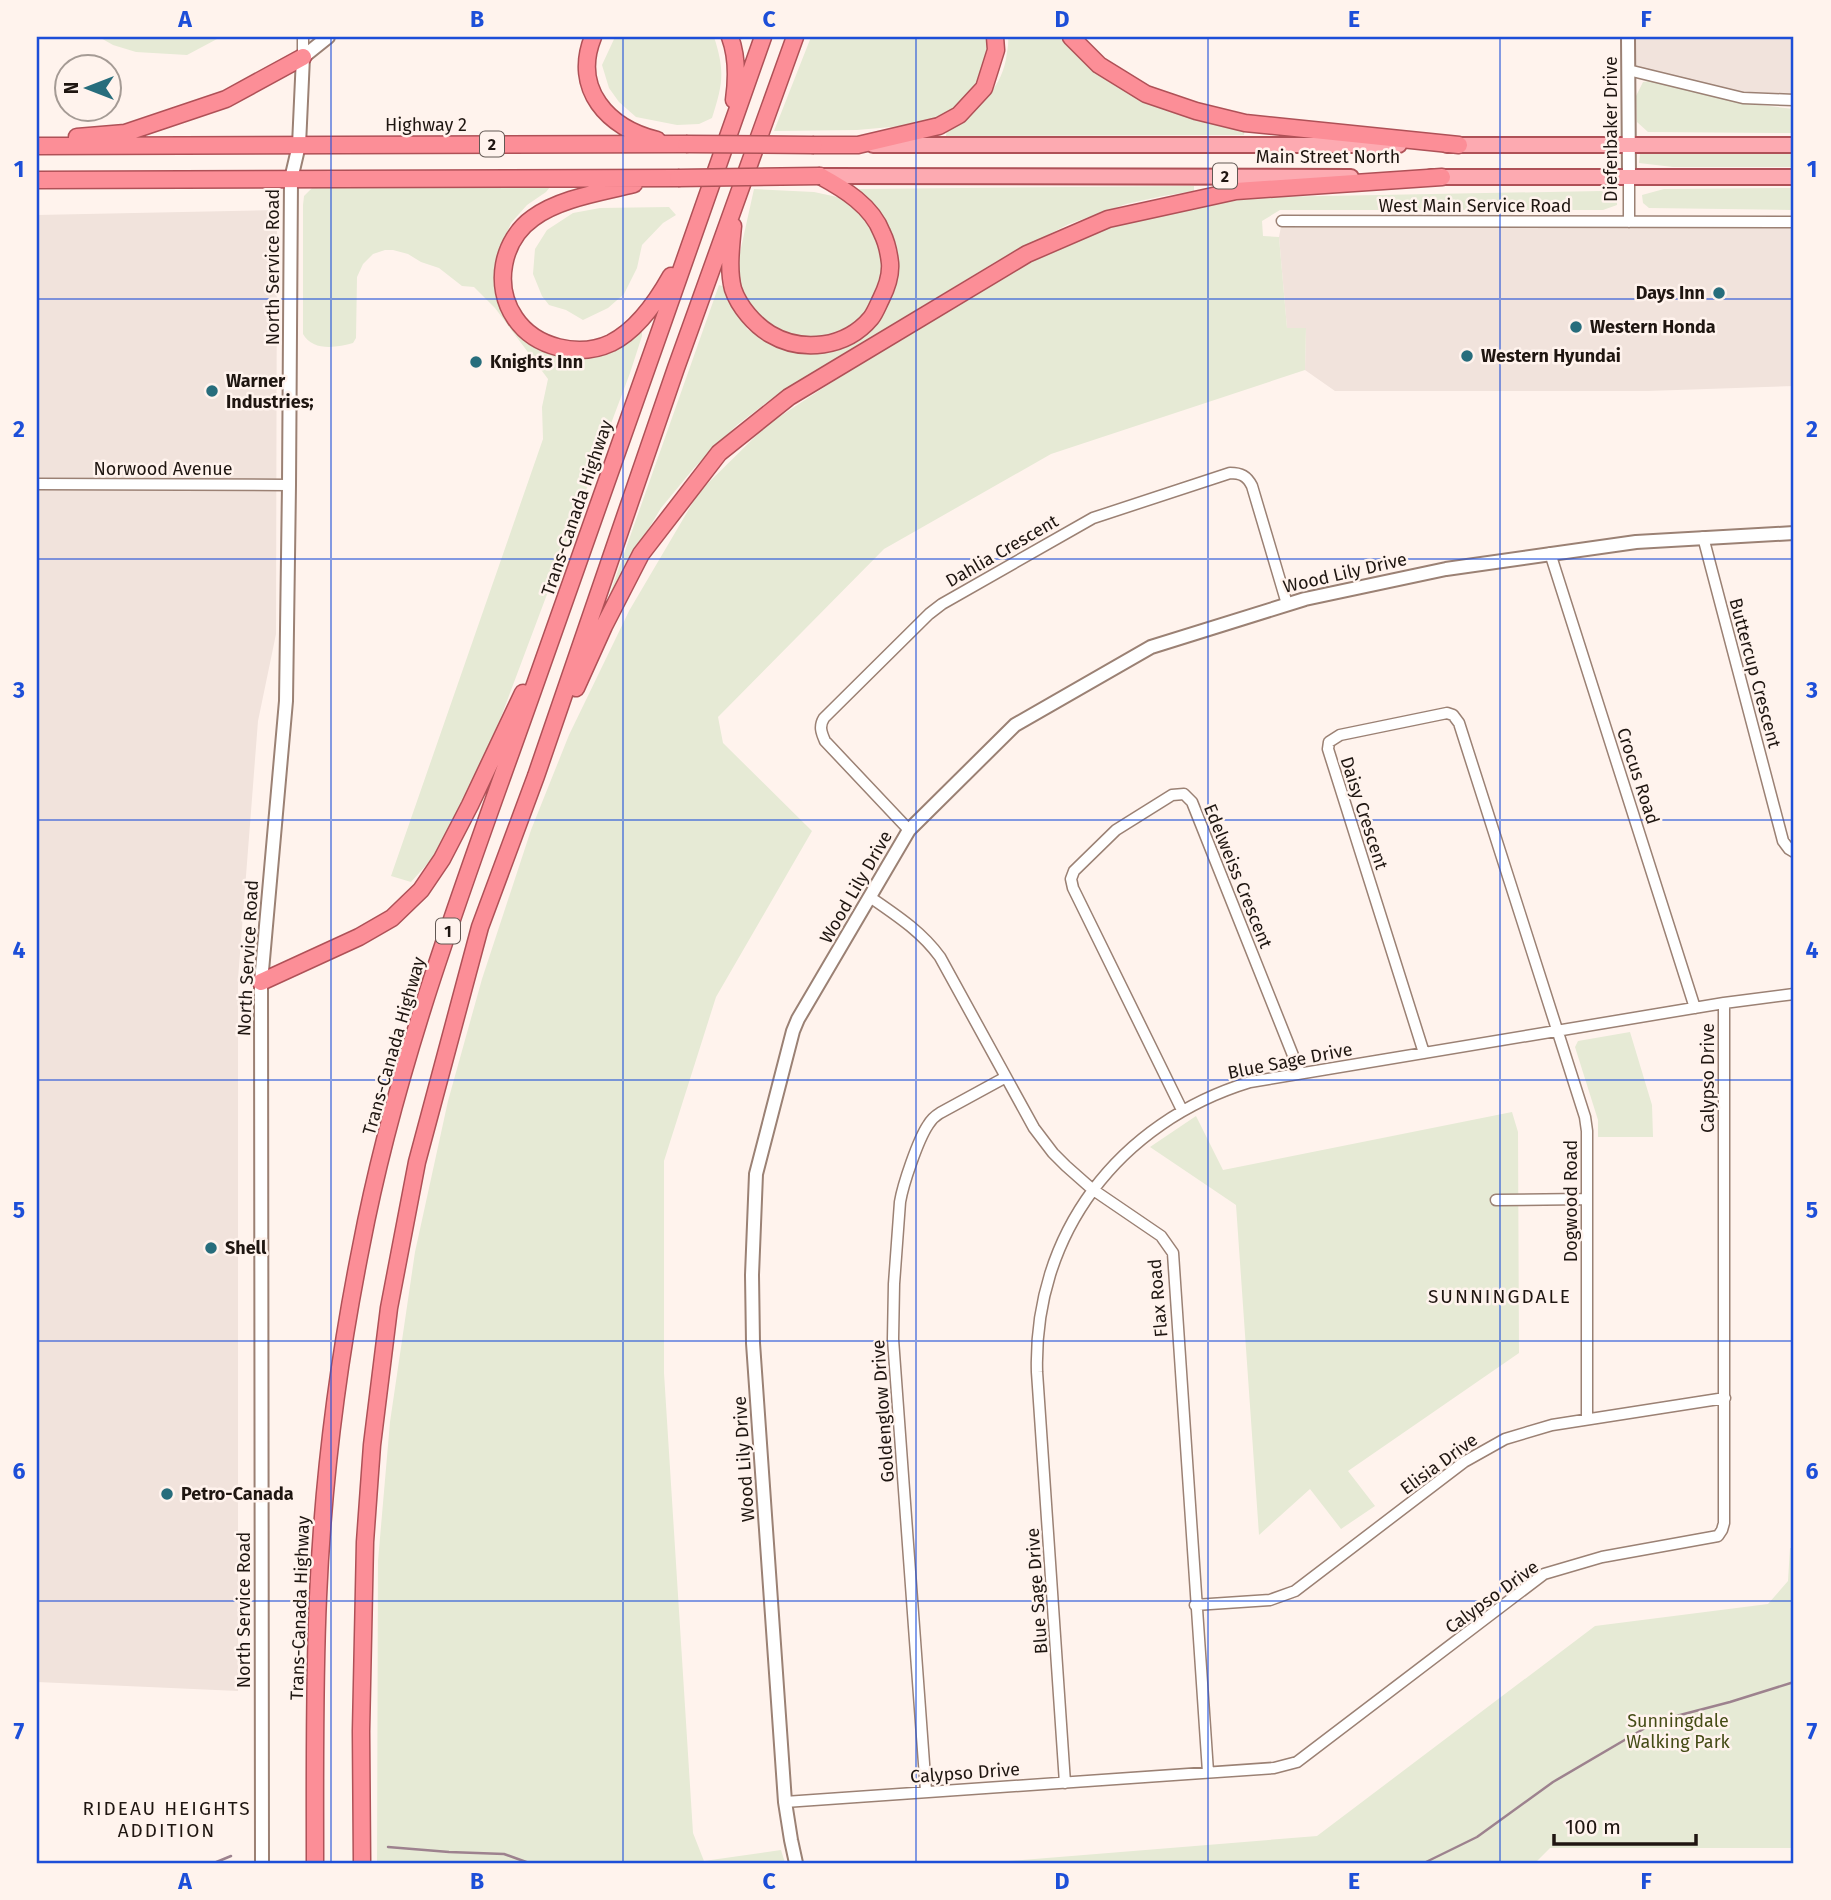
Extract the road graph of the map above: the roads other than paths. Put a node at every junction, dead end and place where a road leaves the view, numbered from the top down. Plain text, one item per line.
1 (303, 37) edge
2 (328, 37) edge
3 (593, 37) edge
4 (730, 37) edge
5 (763, 37) edge
6 (795, 37) edge
7 (801, 37) edge
8 (995, 37) edge
9 (1071, 37) edge
10 (1628, 37) edge
11 (303, 57) junction
12 (787, 60) junction
13 (1628, 70) junction
14 (1794, 100) edge
15 (729, 134) junction
16 (37, 140) edge
17 (682, 144) junction
18 (299, 145) junction
19 (858, 145) junction
20 (1460, 145) junction
21 (1629, 145) junction
22 (1794, 145) edge
23 (37, 146) edge
24 (820, 176) junction
25 (1629, 176) junction
26 (659, 177) junction
27 (1442, 177) junction
28 (1794, 177) edge
29 (291, 179) junction
30 (37, 180) edge
31 (734, 208) junction
32 (1282, 221) dead end
33 (1629, 222) junction
34 (1794, 222) edge
35 (691, 240) junction
36 (37, 484) edge
37 (289, 485) junction
38 (1794, 533) edge
39 (1703, 537) junction
40 (1550, 553) junction
41 (1287, 604) junction
42 (561, 612) junction
43 (536, 776) junction
44 (909, 830) junction
45 (1794, 852) edge
46 (870, 897) junction
47 (261, 982) junction
48 (1794, 994) edge
49 (1724, 1003) junction
50 (1695, 1008) junction
51 (1557, 1030) junction
52 (1424, 1053) junction
53 (1300, 1073) junction
54 (1006, 1077) junction
55 (1182, 1110) junction
56 (1092, 1189) junction
57 (1586, 1199) junction
58 (1496, 1200) dead end
59 (1725, 1398) junction
60 (1587, 1419) junction
61 (1195, 1605) junction
62 (1208, 1772) junction
63 (1065, 1783) junction
64 (926, 1791) junction
65 (785, 1802) junction
66 (262, 1863) edge
67 (315, 1863) edge
68 (362, 1863) edge
69 (796, 1863) edge

1 - 11 street
2 - 11 street
3 - 17 highway
4 - 15 highway
5 - 15 highway, Trans-Canada Highway / 1
6 - 12 highway, 1
7 - 12 highway
8 - 19 highway, Highway 2
9 - 20 highway
10 - 13 street, Diefenbaker Drive
11 - 16 highway
11 - 18 street, North Service Road
12 - 31 highway, 1
13 - 14 street
13 - 21 street, Diefenbaker Drive
15 - 35 highway, Trans-Canada Highway / 1
17 - 18 highway, Highway 2 / 2
17 - 19 highway, Highway 2 / 2, bridge
18 - 23 highway, Highway 2 / 2
18 - 29 street, North Service Road
19 - 20 main road, Main Street North / 2
20 - 21 main road, Main Street North / 2
21 - 22 main road, Main Street North / 2
21 - 25 street, Diefenbaker Drive
24 - 26 highway, 2, bridge
24 - 27 main road, Main Street North / 2
24 - 31 highway
25 - 27 main road, Main Street North / 2
25 - 28 main road, Main Street North / 2
25 - 33 street, Diefenbaker Drive
26 - 29 highway, 2
26 - 35 highway
27 - 43 highway
29 - 30 highway, 2
29 - 37 street, North Service Road
31 - 43 highway, 1
32 - 33 street, West Main Service Road
33 - 34 street, West Main Service Road
35 - 42 highway, Trans-Canada Highway / 1
36 - 37 street, Norwood Avenue
37 - 47 street, North Service Road
38 - 39 street, Wood Lily Drive
39 - 40 street, Wood Lily Drive
39 - 45 street, Buttercup Crescent
40 - 41 street, Wood Lily Drive
40 - 50 street, Crocus Road
41 - 44 street, Wood Lily Drive
41 - 44 street, Dahlia Crescent
42 - 47 highway
42 - 67 highway, Trans-Canada Highway / 1
43 - 68 highway, 1
44 - 46 street, Wood Lily Drive
46 - 54 street, Flax Road
46 - 65 street, Wood Lily Drive
47 - 66 street, North Service Road
48 - 49 street, Blue Sage Drive
49 - 50 street, Blue Sage Drive
49 - 59 street, Calypso Drive
50 - 51 street, Blue Sage Drive
51 - 52 street, Blue Sage Drive
51 - 52 street, Daisy Crescent
51 - 57 street, Dogwood Road
52 - 53 street, Blue Sage Drive
53 - 55 street, Blue Sage Drive
53 - 55 street, Edelweiss Crescent
54 - 56 street, Flax Road
54 - 64 street, Goldenglow Drive
55 - 56 street, Blue Sage Drive
56 - 61 street, Flax Road
56 - 63 street, Blue Sage Drive
57 - 58 street
57 - 60 street, Dogwood Road
59 - 60 street, Elisia Drive
59 - 62 street, Calypso Drive
60 - 61 street, Elisia Drive
61 - 62 street, Flax Road
62 - 63 street, Calypso Drive
63 - 64 street, Calypso Drive
64 - 65 street, Calypso Drive
65 - 69 street, Wood Lily Drive

